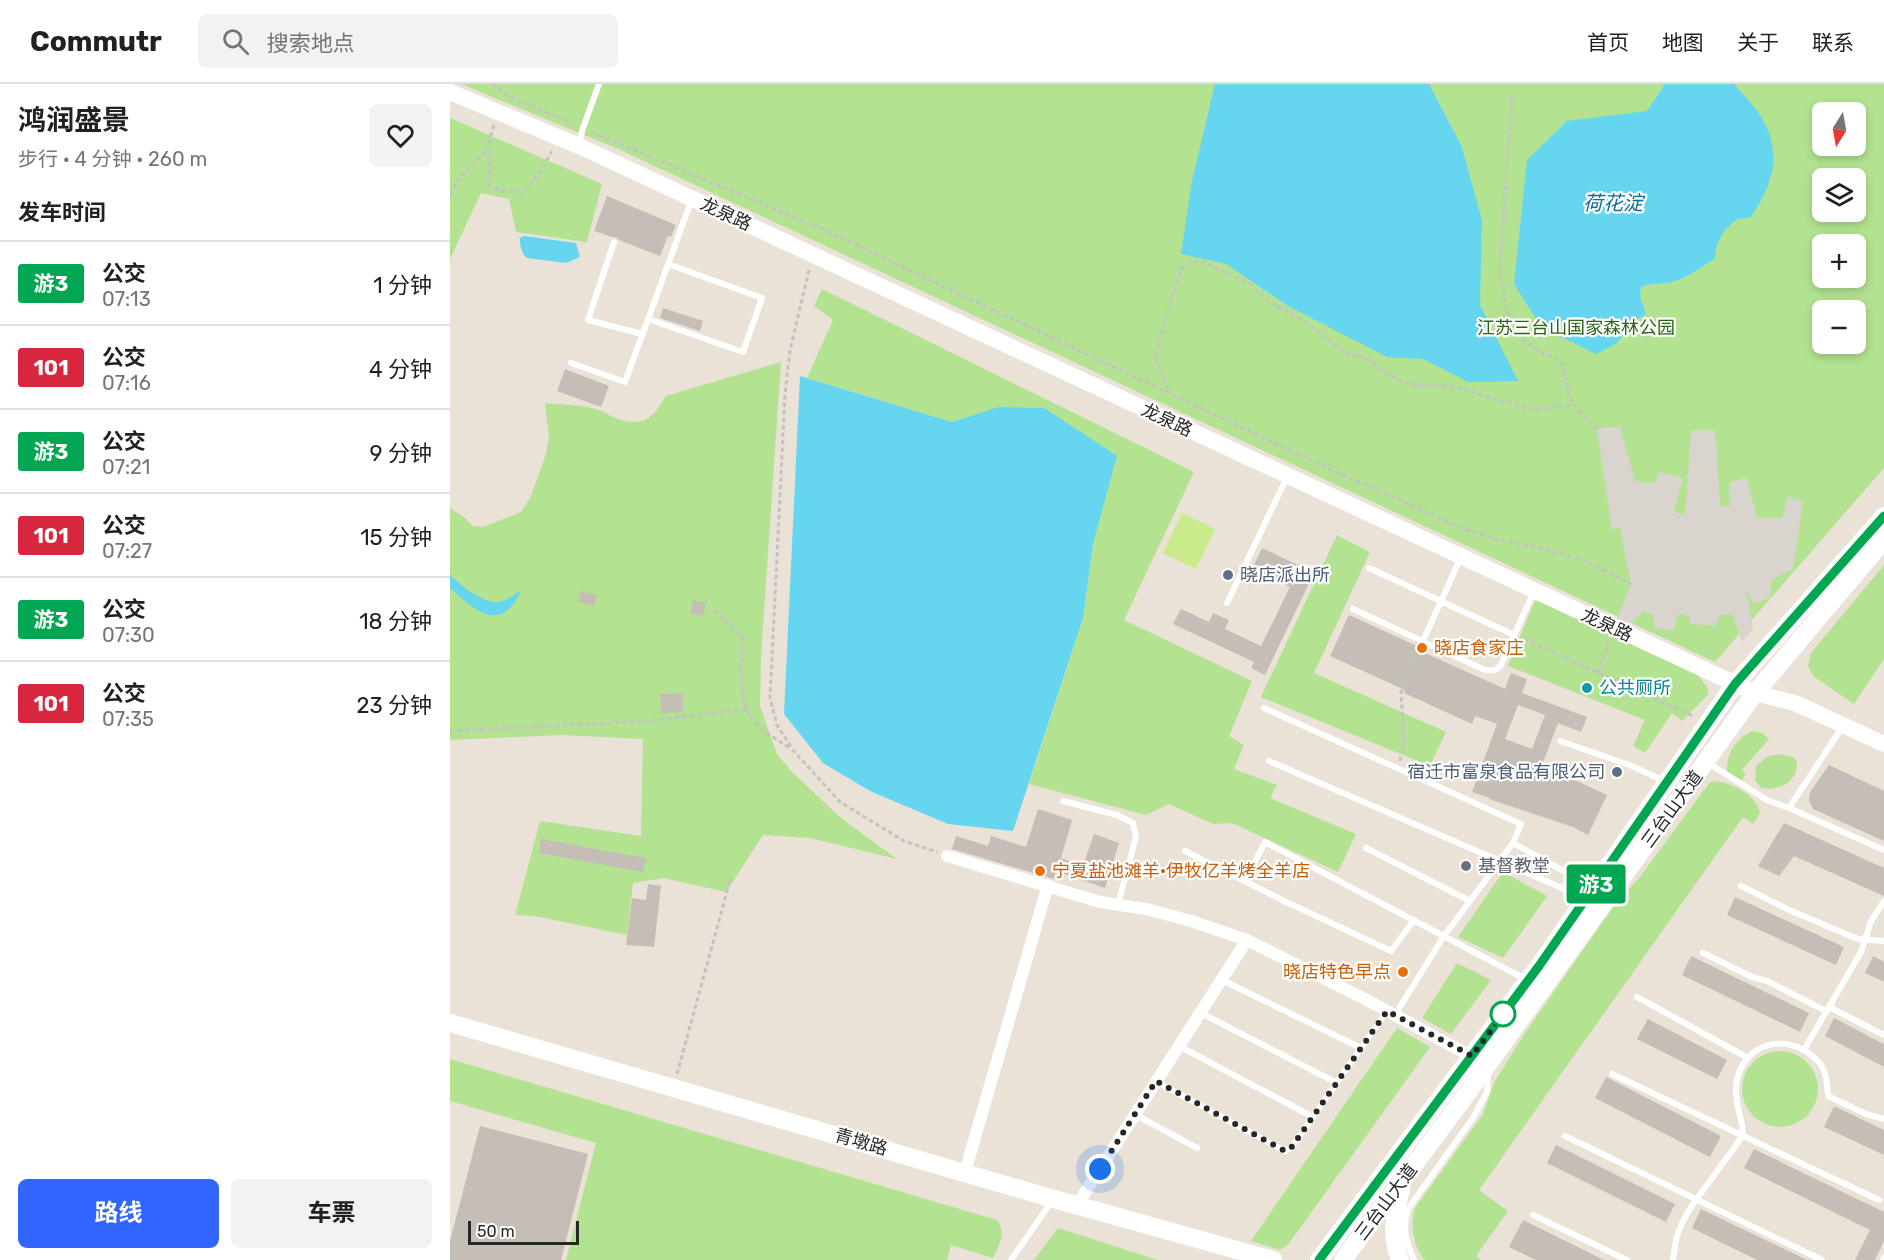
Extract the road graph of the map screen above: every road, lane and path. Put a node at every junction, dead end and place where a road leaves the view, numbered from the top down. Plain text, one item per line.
1 (492, 84) edge
2 (599, 84) edge
3 (450, 92) edge
4 (1512, 96) dead end
5 (499, 112) junction
6 (583, 128) junction
7 (559, 137) junction
8 (579, 146) junction
9 (490, 147) junction
10 (450, 195) edge
11 (692, 199) junction
12 (614, 242) dead end
13 (812, 255) junction
14 (668, 264) junction
15 (648, 319) junction
16 (642, 334) junction
17 (571, 363) dead end
18 (1169, 393) junction
19 (1574, 404) junction
20 (1597, 429) dead end
21 (1287, 476) junction
22 (1884, 516) edge
23 (1884, 540) edge
24 (1461, 557) junction
25 (1369, 568) dead end
26 (1631, 584) dead end
27 (1534, 591) junction
28 (1441, 601) junction
29 (1227, 603) dead end
30 (1353, 609) dead end
31 (714, 610) dead end
32 (1617, 629) junction
33 (1514, 635) junction
34 (1422, 640) junction
35 (1598, 673) junction
36 (1735, 684) junction
37 (1755, 693) junction
38 (746, 708) junction
39 (1264, 708) dead end
40 (1708, 723) junction
41 (1844, 726) junction
42 (450, 731) edge
43 (1560, 741) dead end
44 (1884, 744) edge
45 (793, 750) junction
46 (1269, 761) dead end
47 (1706, 762) junction
48 (1397, 768) junction
49 (1667, 782) junction
50 (1063, 801) dead end
51 (1789, 808) junction
52 (1513, 843) junction
53 (1366, 848) dead end
54 (1884, 850) edge
55 (1185, 851) dead end
56 (947, 856) joint
57 (1500, 861) junction
58 (731, 877) dead end
59 (1245, 881) junction
60 (1048, 885) junction
61 (1741, 886) dead end
62 (1596, 899) junction
63 (1470, 901) junction
64 (1884, 901) edge
65 (1118, 904) junction
66 (1414, 920) junction
67 (1444, 936) junction
68 (1867, 939) junction
69 (1247, 940) junction
70 (1883, 942) edge
71 (1703, 953) dead end
72 (1222, 979) junction
73 (1536, 984) junction
74 (1637, 997) dead end
75 (1828, 1009) junction
76 (1200, 1013) junction
77 (1391, 1013) junction
78 (450, 1023) edge
79 (1884, 1035) edge
80 (1179, 1046) junction
81 (1361, 1048) junction
82 (1804, 1050) junction
83 (1472, 1056) junction
84 (1749, 1058) junction
85 (1488, 1065) junction
86 (1612, 1074) dead end
87 (1156, 1081) junction
88 (1337, 1083) junction
89 (674, 1088) junction
90 (1135, 1114) junction
91 (1313, 1117) junction
92 (1884, 1119) edge
93 (1741, 1135) junction
94 (1565, 1136) dead end
95 (1197, 1148) dead end
96 (965, 1172) junction
97 (1403, 1179) junction
98 (1054, 1198) junction
99 (1698, 1200) junction
100 (1879, 1200) dead end
101 (1077, 1205) junction
102 (1533, 1215) dead end
103 (1011, 1260) edge
104 (1273, 1260) edge
105 (1319, 1260) edge
106 (1343, 1260) edge
107 (1400, 1260) edge
108 (1413, 1260) edge
109 (1627, 1260) edge
110 (1673, 1260) edge
111 (1822, 1260) edge

1 - 6 path
2 - 6 lane
3 - 5 street, 龙泉路
4 - 19 path
5 - 7 street, 龙泉路
5 - 9 path
6 - 8 lane
6 - 18 path
7 - 8 street, 龙泉路
7 - 9 path
8 - 11 street, 龙泉路
9 - 10 path
11 - 13 street, 龙泉路
11 - 14 lane
12 - 16 lane
13 - 21 street, 龙泉路
13 - 45 path
14 - 15 lane
14 - 15 lane
15 - 16 lane
16 - 17 lane
18 - 19 path
18 - 26 path
19 - 20 path
21 - 24 street, 龙泉路
21 - 29 lane
22 - 36 main road, 三台山大道
23 - 37 main road, 三台山大道
24 - 27 street, 龙泉路
24 - 28 lane
25 - 28 lane
27 - 32 street, 龙泉路
27 - 33 lane
28 - 33 lane
28 - 34 lane
30 - 34 lane
31 - 38 path
32 - 35 path
32 - 36 street, 龙泉路
33 - 34 lane
33 - 35 path
34 - 48 path
35 - 40 path
36 - 37 street, 龙泉路
36 - 40 main road, 三台山大道
37 - 41 street, 龙泉路
37 - 47 main road, 三台山大道
38 - 42 path
38 - 45 path
39 - 48 lane
40 - 49 main road, 三台山大道
41 - 44 street, 龙泉路
41 - 51 lane
43 - 49 lane
45 - 56 path
46 - 57 lane
47 - 51 lane
47 - 62 main road, 三台山大道
48 - 52 lane
49 - 62 main road, 三台山大道
50 - 65 lane
51 - 54 lane
52 - 57 lane
52 - 62 lane
53 - 63 lane
55 - 59 lane
56 - 60 street
57 - 62 lane
57 - 63 lane
58 - 89 path
59 - 66 lane
59 - 66 lane
60 - 65 street
60 - 96 street
61 - 68 lane
62 - 73 main road, 三台山大道
63 - 67 lane
64 - 68 lane
65 - 69 street
66 - 67 lane
67 - 73 lane
67 - 77 lane
68 - 70 lane
68 - 75 lane
69 - 72 street
69 - 77 street
71 - 75 lane
72 - 76 street
72 - 81 lane
73 - 83 main road, 三台山大道
73 - 85 main road, 三台山大道
74 - 84 lane
75 - 79 lane
75 - 82 lane
76 - 80 street
76 - 88 lane
77 - 81 lane
77 - 83 street
78 - 89 main road, 青墩路
80 - 87 street
80 - 91 lane
81 - 88 lane
82 - 84 lane
82 - 92 lane
83 - 85 street
83 - 105 main road, 三台山大道
84 - 93 lane
85 - 97 main road, 三台山大道
85 - 108 lane
86 - 93 lane
87 - 90 street
87 - 91 lane
88 - 91 lane
89 - 96 main road, 青墩路
90 - 95 lane
90 - 101 street
93 - 99 lane
93 - 100 lane
94 - 99 lane
96 - 98 main road, 青墩路
97 - 106 main road, 三台山大道
97 - 107 main road
98 - 101 main road, 青墩路
98 - 103 lane
99 - 110 lane
99 - 111 lane
101 - 104 main road, 青墩路
102 - 109 lane

